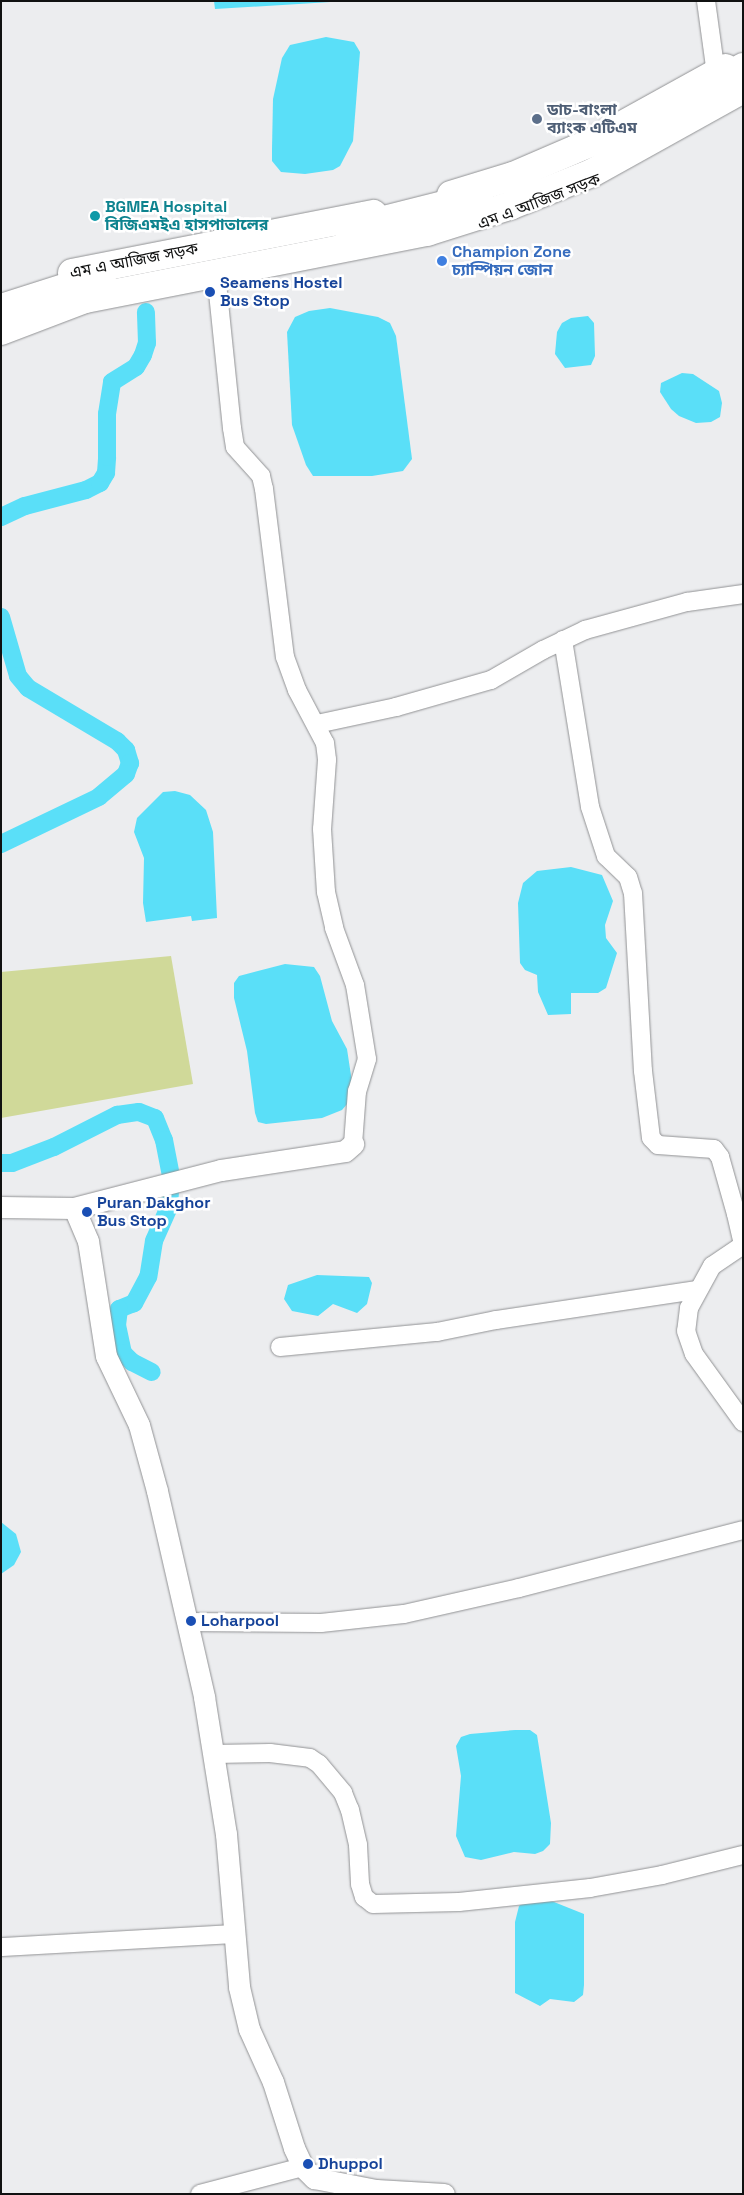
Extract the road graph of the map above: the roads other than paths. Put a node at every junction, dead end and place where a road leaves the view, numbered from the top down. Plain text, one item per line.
1 (706, 1) edge
2 (743, 57) edge
3 (743, 67) edge
4 (716, 74) junction
5 (743, 89) edge
6 (743, 101) edge
7 (217, 283) junction
8 (1, 296) edge
9 (1, 308) edge
10 (1, 330) edge
11 (1, 343) edge
12 (743, 594) edge
13 (564, 640) junction
14 (317, 724) junction
15 (353, 1144) joint
16 (1, 1208) edge
17 (74, 1208) junction
18 (697, 1290) junction
19 (280, 1347) dead end
20 (743, 1422) edge
21 (743, 1530) edge
22 (187, 1622) junction
23 (214, 1754) junction
24 (743, 1854) edge
25 (234, 1934) junction
26 (1, 1947) edge
27 (303, 2167) junction
28 (200, 2194) edge
29 (444, 2194) edge

1 - 4 street
2 - 4 main road, এম এ আজিজ সড়ক
3 - 9 main road
4 - 8 main road, এম এ আজিজ সড়ক
5 - 10 main road
6 - 7 main road, এম এ আজিজ সড়ক
7 - 11 main road, এম এ আজিজ সড়ক
7 - 14 street
12 - 13 street
13 - 14 street
13 - 18 street
14 - 15 street
15 - 17 street
16 - 17 street
17 - 22 street
18 - 19 street
18 - 20 street
21 - 22 street
22 - 23 street
23 - 24 street
23 - 25 street
25 - 26 street
25 - 27 street
27 - 28 street
27 - 29 street

